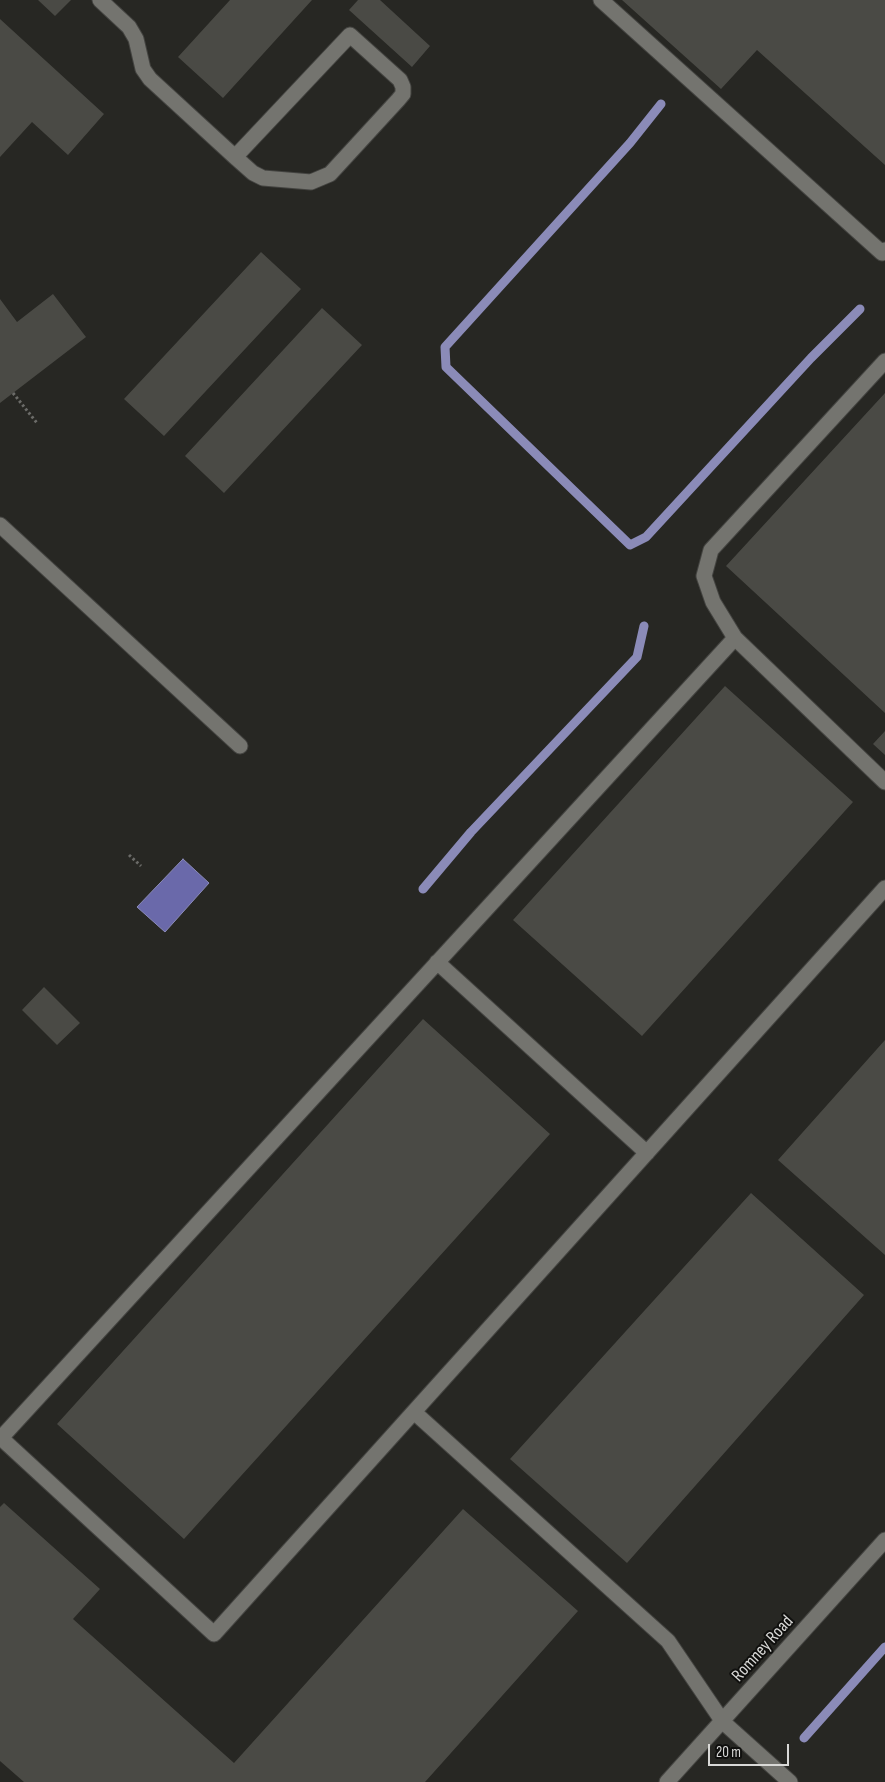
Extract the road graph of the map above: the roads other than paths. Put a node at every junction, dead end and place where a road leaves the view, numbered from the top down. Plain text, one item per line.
1 (100, 0) edge
2 (601, 0) edge
3 (235, 157) junction
4 (885, 250) edge
5 (885, 361) edge
6 (0, 525) edge
7 (736, 638) junction
8 (240, 746) dead end
9 (885, 782) edge
10 (885, 888) edge
11 (437, 962) junction
12 (648, 1153) junction
13 (414, 1412) junction
14 (1, 1438) edge
15 (885, 1540) edge
16 (723, 1722) junction
17 (667, 1782) edge
18 (790, 1782) edge

1 - 3 street
2 - 4 street
3 - 3 street
5 - 7 street
6 - 8 street
7 - 9 street
7 - 11 street
10 - 12 street
11 - 12 street
11 - 14 street
12 - 13 street
13 - 14 street
13 - 16 street
15 - 16 street, Romney Road
16 - 17 street, Romney Road
16 - 18 street

